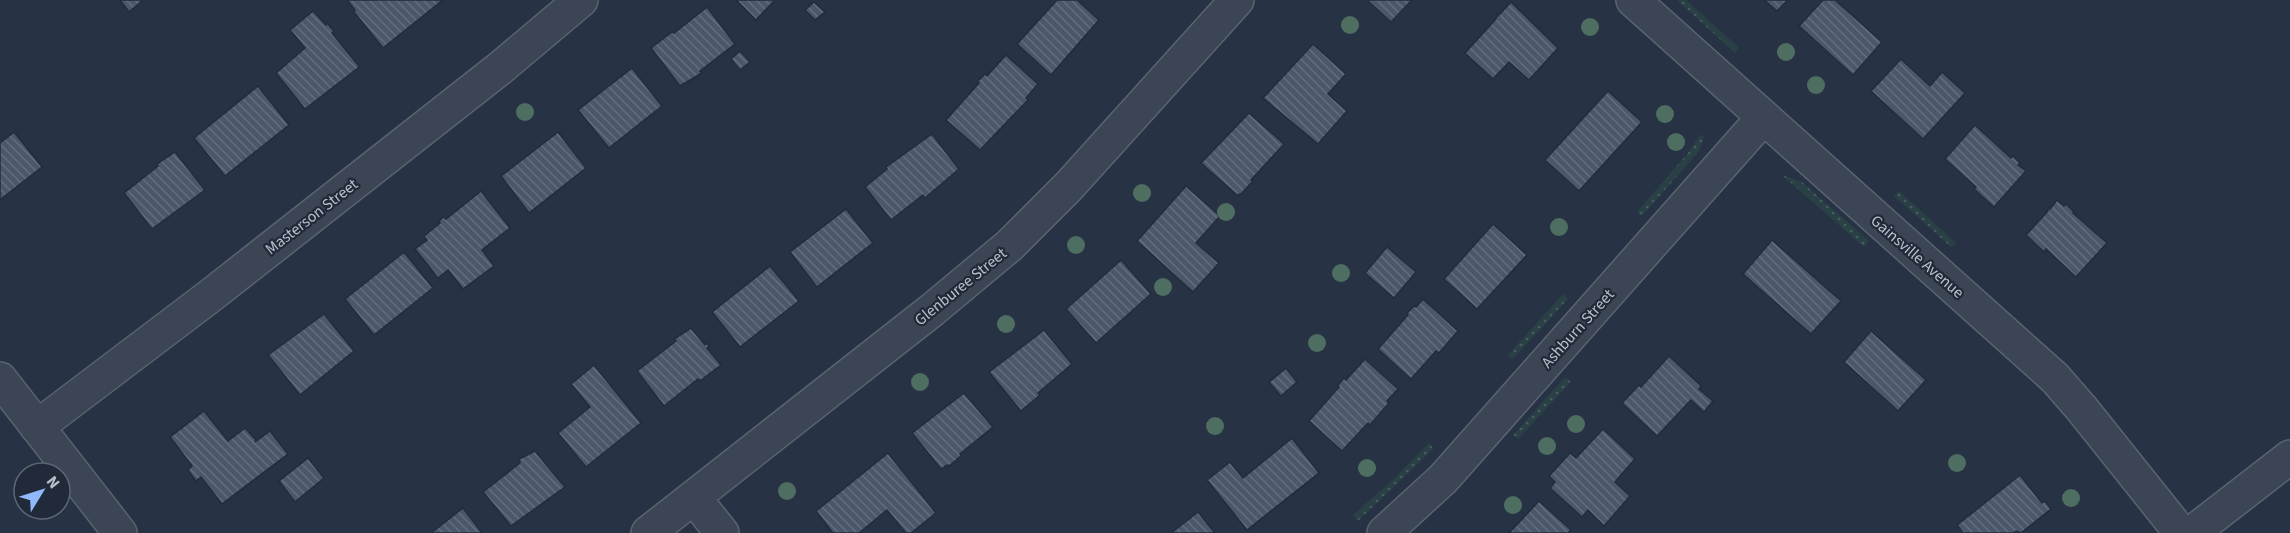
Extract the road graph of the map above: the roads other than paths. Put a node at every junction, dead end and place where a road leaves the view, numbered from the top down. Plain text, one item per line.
1 (581, 0) edge
2 (1237, 0) edge
3 (1633, 0) edge
4 (1763, 118) junction
5 (0, 379) edge
6 (37, 427) junction
7 (2290, 457) edge
8 (694, 498) junction
9 (120, 533) edge
10 (648, 533) edge
11 (722, 533) edge
12 (1384, 533) edge
13 (2181, 533) edge
14 (2192, 533) edge

1 - 6 street, Masterson Street
2 - 8 street, Glenburee Street
3 - 4 street, Gainsville Avenue
4 - 12 street, Ashburn Street
4 - 13 street, Gainsville Avenue
5 - 6 street
6 - 9 street
7 - 14 street
8 - 10 street, Glenburee Street
8 - 11 street

